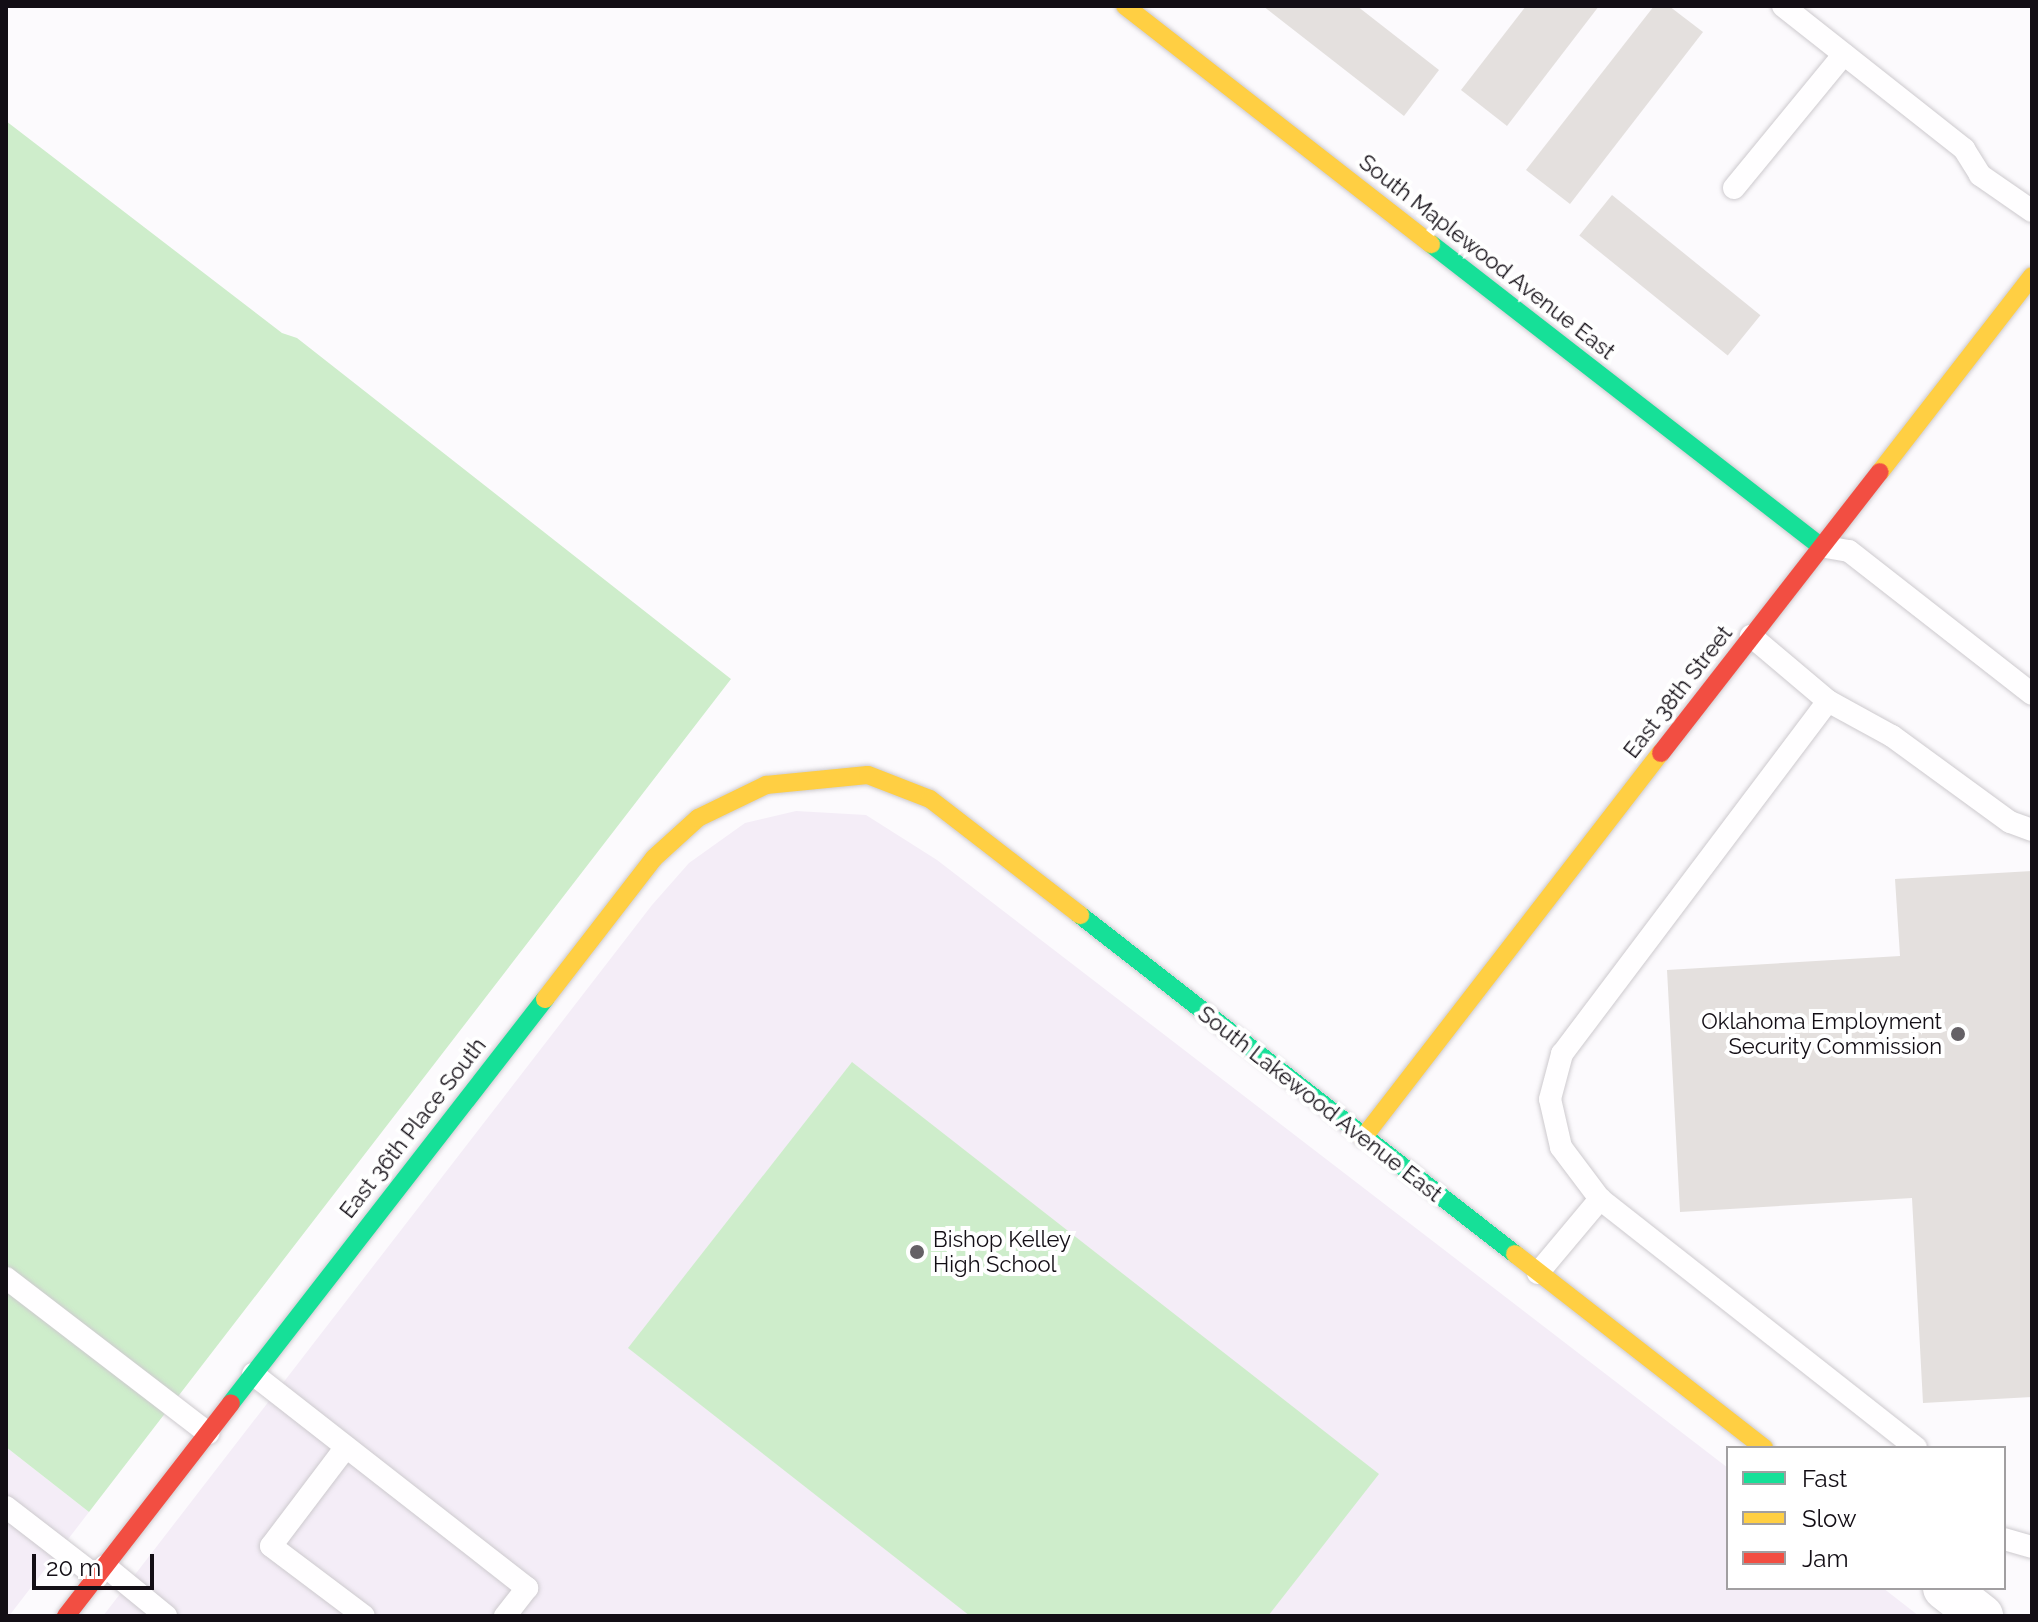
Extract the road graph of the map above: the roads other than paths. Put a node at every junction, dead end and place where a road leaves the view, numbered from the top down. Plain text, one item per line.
1 (1125, 6) edge
2 (1783, 6) edge
3 (1844, 54) junction
4 (1734, 188) dead end
5 (2032, 211) edge
6 (2032, 276) edge
7 (1820, 546) junction
8 (1751, 636) junction
9 (2032, 694) edge
10 (1828, 701) junction
11 (868, 775) joint
12 (2032, 830) edge
13 (1363, 1138) junction
14 (1600, 1199) junction
15 (1538, 1273) junction
16 (6, 1278) edge
17 (253, 1374) junction
18 (208, 1433) junction
19 (1761, 1446) edge
20 (1913, 1446) edge
21 (346, 1447) junction
22 (6, 1507) edge
23 (2006, 1540) edge
24 (2032, 1547) edge
25 (101, 1571) junction
26 (1948, 1590) edge
27 (66, 1616) edge
28 (166, 1616) edge
29 (364, 1616) edge
30 (505, 1616) edge
31 (1981, 1616) edge

1 - 7 street, South Maplewood Avenue East
2 - 3 lane
3 - 4 lane
3 - 5 lane
6 - 7 street, East 38th Street
7 - 8 street, East 38th Street
7 - 9 lane
8 - 10 lane
8 - 13 street, East 38th Street
10 - 12 lane
10 - 14 lane
11 - 13 street, South Lakewood Avenue East
11 - 17 street, East 36th Place South
13 - 15 street, South Lakewood Avenue East
14 - 15 lane
14 - 20 lane
15 - 19 street, South Lakewood Avenue East
16 - 18 lane
17 - 18 street, East 36th Place South
17 - 21 lane
18 - 25 street, East 36th Place South
21 - 29 lane
21 - 30 lane
22 - 25 lane
23 - 24 lane
25 - 27 street, East 36th Place South
25 - 28 lane
26 - 31 street

